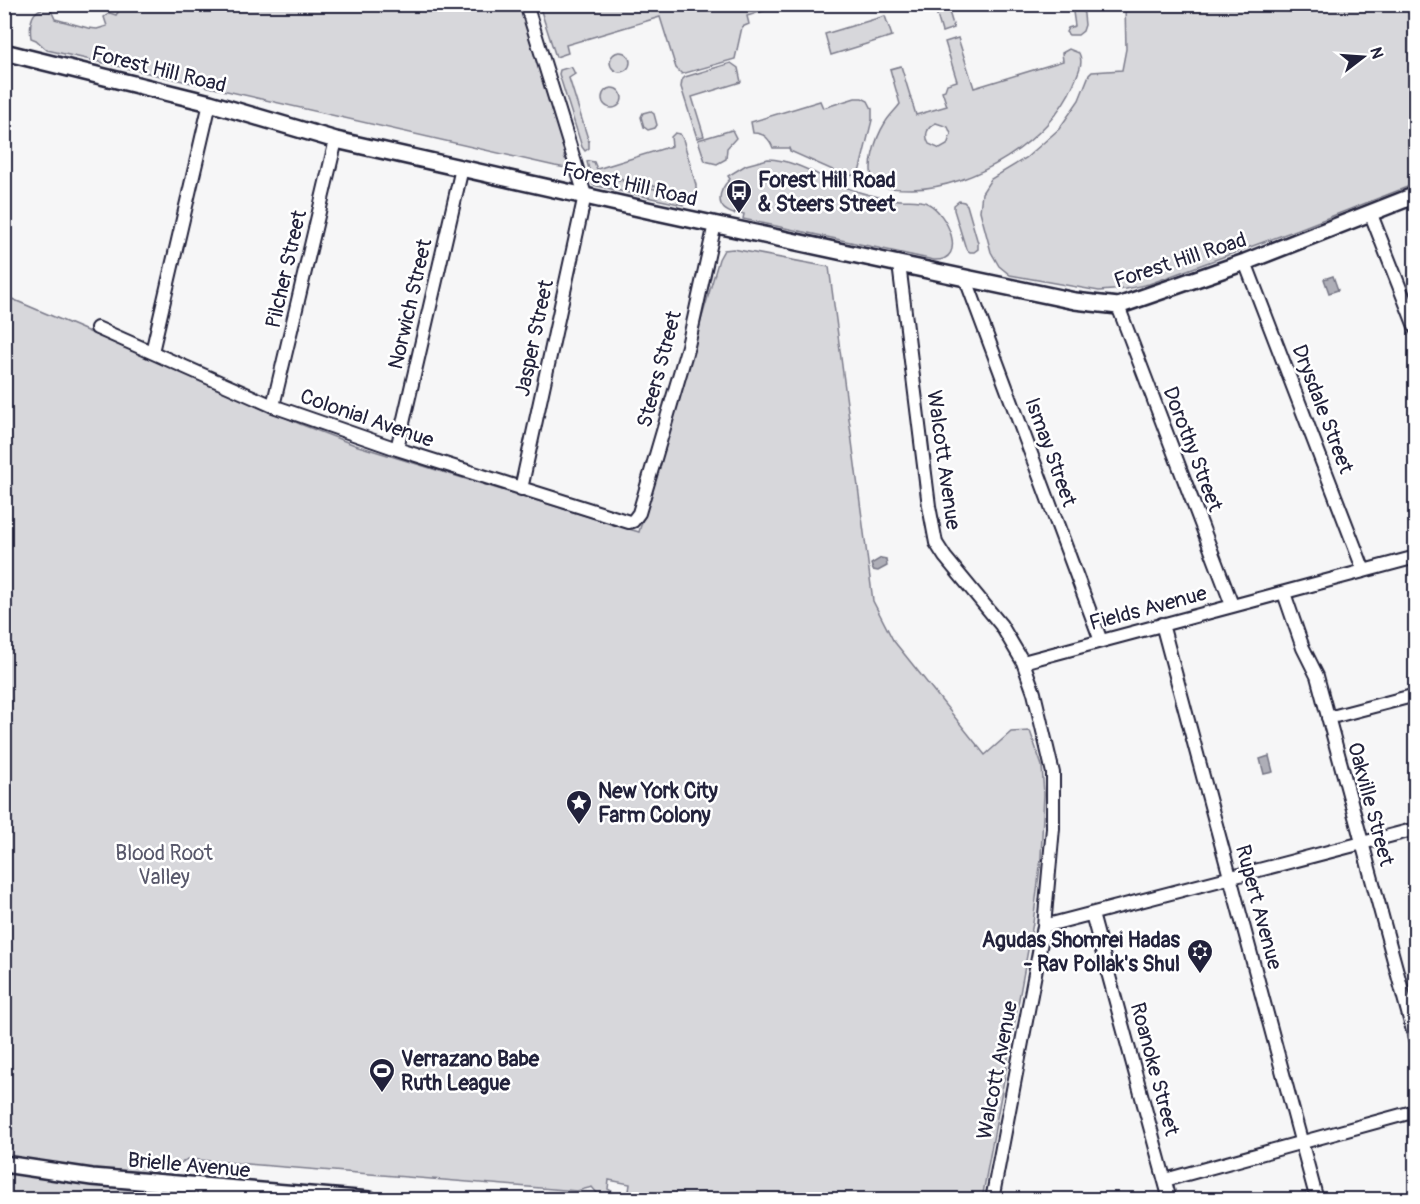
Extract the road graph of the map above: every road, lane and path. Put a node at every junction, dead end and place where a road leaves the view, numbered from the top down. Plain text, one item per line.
1 (526, 4) edge
2 (4, 52) edge
3 (210, 103) junction
4 (336, 140) junction
5 (462, 168) junction
6 (585, 195) junction
7 (1416, 195) edge
8 (1370, 212) junction
9 (715, 224) junction
10 (1245, 262) junction
11 (899, 264) junction
12 (965, 277) junction
13 (1118, 306) junction
14 (97, 328) dead end
15 (1416, 329) edge
16 (152, 352) junction
17 (273, 406) junction
18 (396, 449) junction
19 (521, 489) junction
20 (633, 521) joint
21 (1416, 557) edge
22 (1364, 571) junction
23 (1284, 592) junction
24 (1232, 605) junction
25 (1162, 624) junction
26 (1101, 641) junction
27 (1023, 662) junction
28 (1416, 695) edge
29 (1328, 718) junction
30 (1416, 829) edge
31 (1362, 844) junction
32 (1231, 878) junction
33 (1092, 914) junction
34 (1044, 926) junction
35 (1416, 1042) edge
36 (1416, 1111) edge
37 (1302, 1142) junction
38 (4, 1164) edge
39 (1165, 1180) junction
40 (370, 1200) edge
41 (992, 1200) edge
42 (1170, 1200) edge
43 (1317, 1200) edge

1 - 6 street
2 - 3 street, Forest Hill Road
3 - 4 street, Forest Hill Road
3 - 16 street
4 - 5 street, Forest Hill Road
4 - 17 street, Pilcher Street
5 - 6 street, Forest Hill Road
5 - 18 street, Norwich Street
6 - 9 street, Forest Hill Road
6 - 19 street, Jasper Street
7 - 8 street, Forest Hill Road
8 - 10 street, Forest Hill Road
8 - 15 street
9 - 11 street, Forest Hill Road
9 - 20 street, Steers Street
10 - 13 street, Forest Hill Road
10 - 22 street, Drysdale Street
11 - 12 street, Forest Hill Road
11 - 27 street, Walcott Avenue
12 - 13 street, Forest Hill Road
12 - 26 street, Ismay Street
13 - 24 street, Dorothy Street
14 - 16 street, Colonial Avenue
16 - 17 street, Colonial Avenue
17 - 18 street, Colonial Avenue
18 - 19 street, Colonial Avenue
19 - 20 street, Colonial Avenue
21 - 22 street, Fields Avenue
22 - 23 street, Fields Avenue
23 - 24 street, Fields Avenue
23 - 29 street, Oakville Street
24 - 25 street, Fields Avenue
25 - 26 street, Fields Avenue
25 - 32 street, Rupert Avenue
26 - 27 street, Fields Avenue
27 - 34 street, Walcott Avenue
28 - 29 street
29 - 31 street, Oakville Street
30 - 31 street
31 - 32 street
31 - 35 street, Oakville Street
32 - 33 street
32 - 37 street, Rupert Avenue
33 - 34 street
33 - 39 street, Roanoke Street
34 - 41 street, Walcott Avenue
36 - 37 street
37 - 39 street
37 - 43 street, Rupert Avenue
38 - 40 street, Brielle Avenue
39 - 42 street, Roanoke Street

